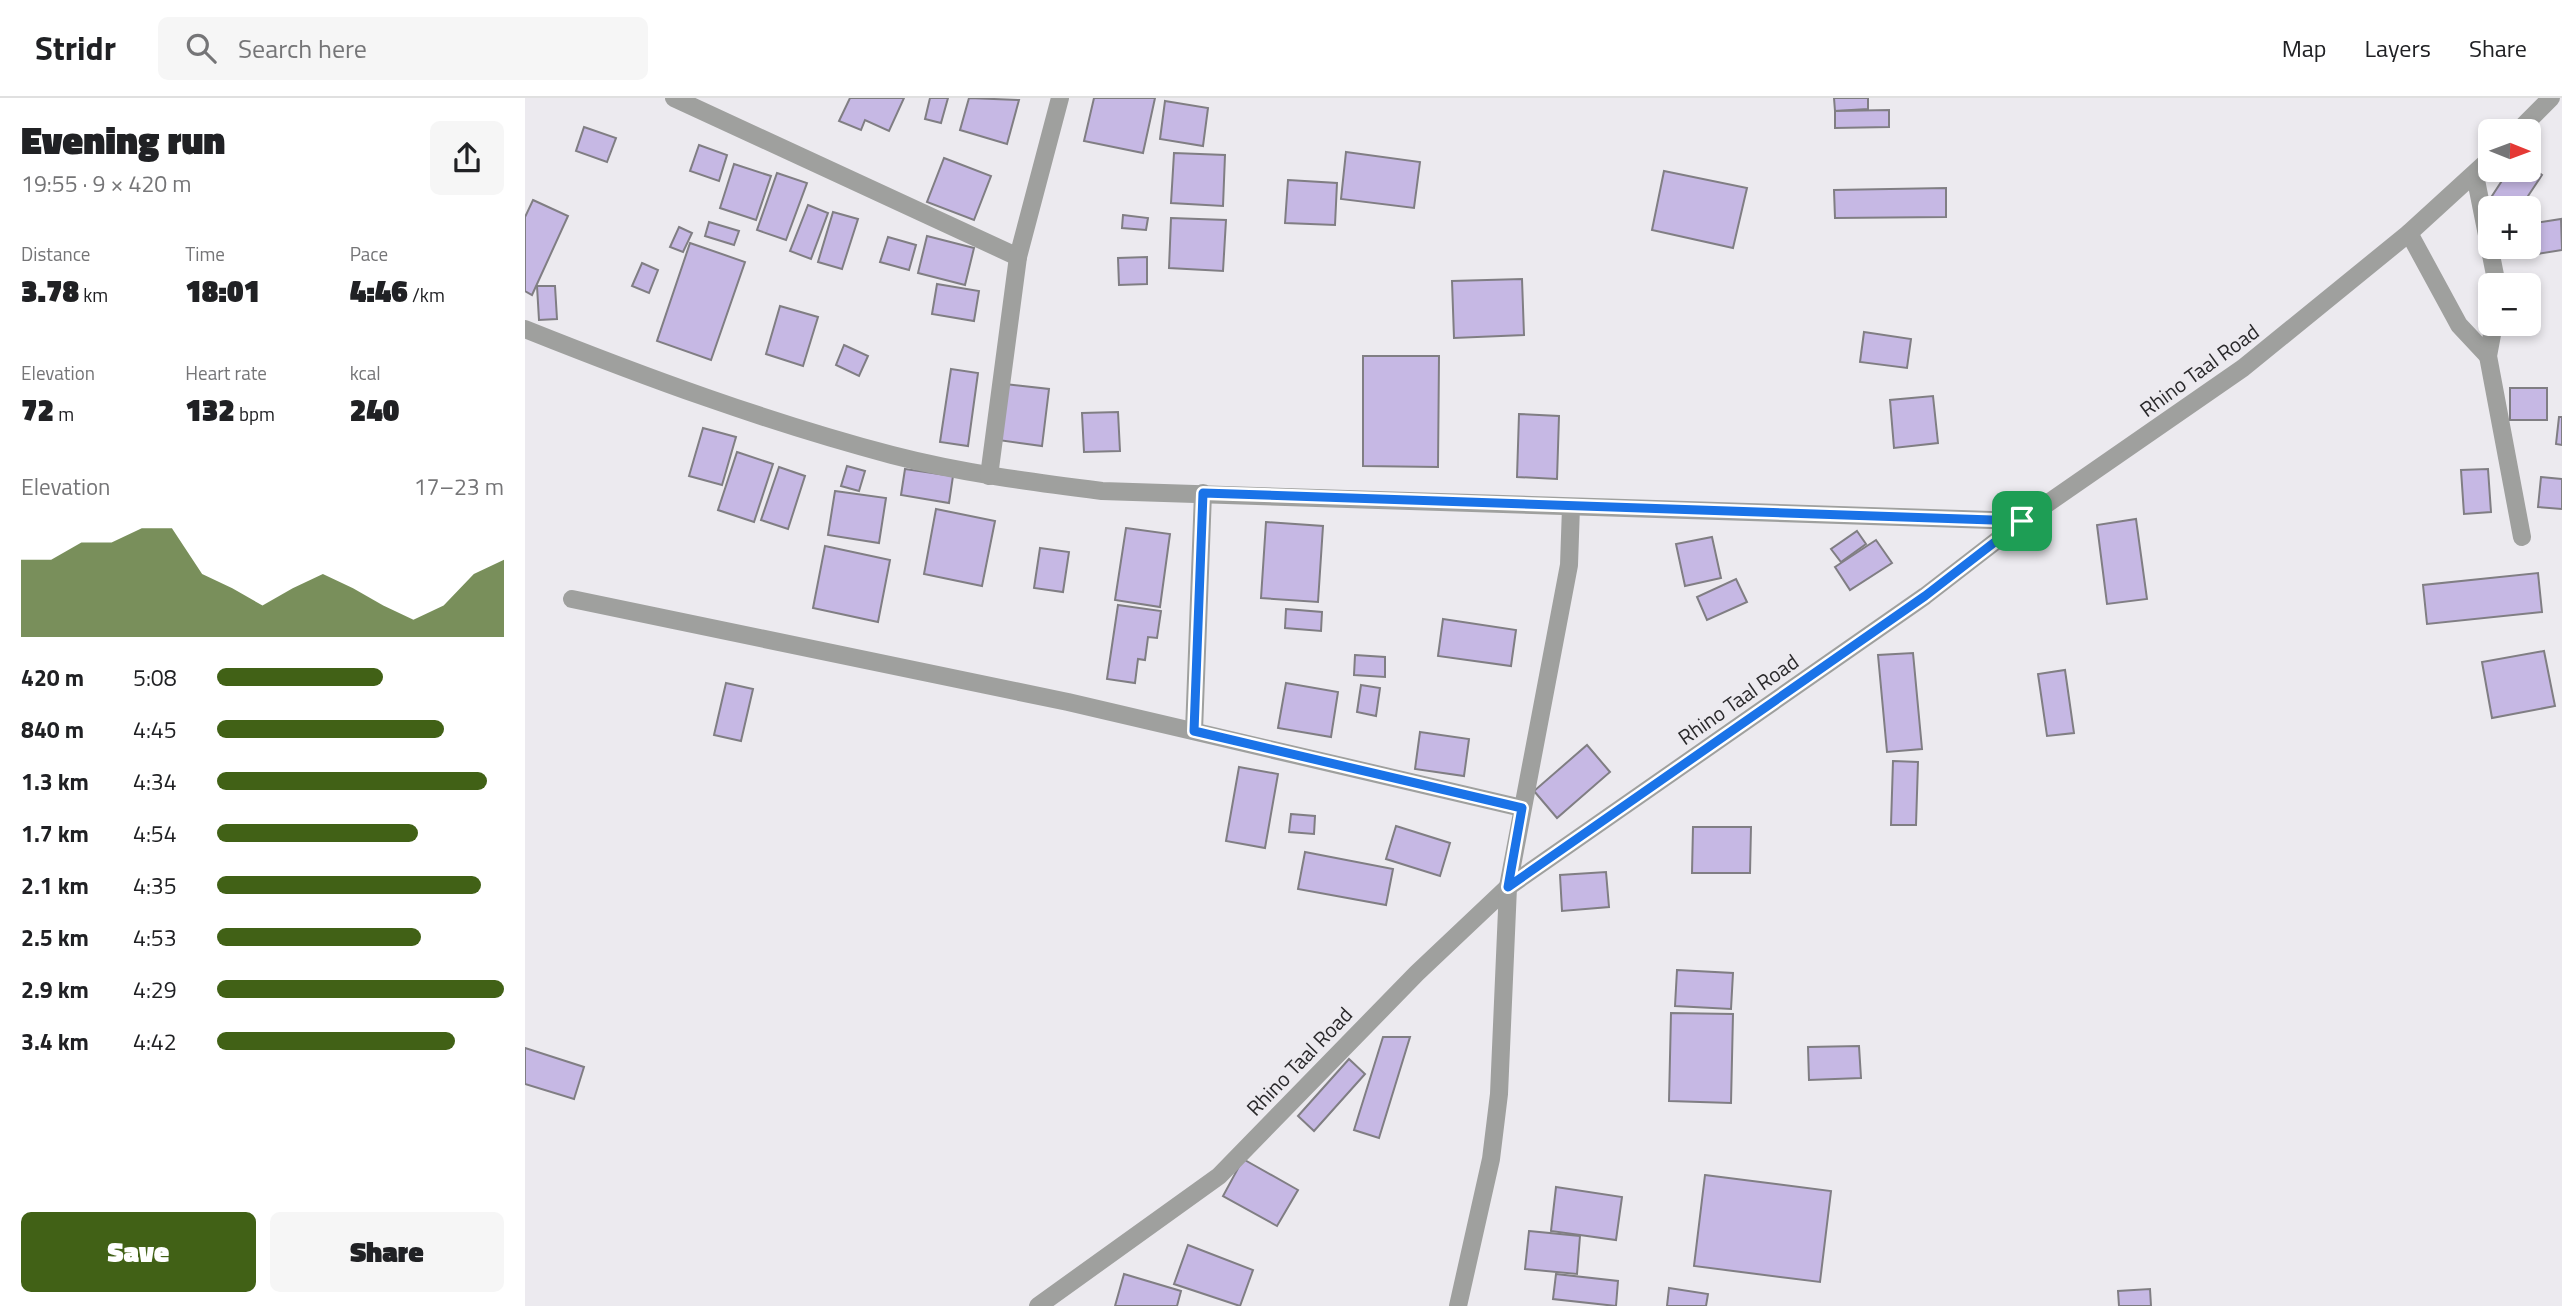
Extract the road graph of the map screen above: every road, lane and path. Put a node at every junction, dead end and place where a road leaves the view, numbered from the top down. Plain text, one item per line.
1 (674, 98) edge
2 (1060, 98) edge
3 (2551, 98) edge
4 (2530, 119) edge
5 (2478, 172) edge
6 (2475, 175) junction
7 (2409, 233) junction
8 (1018, 257) junction
9 (2495, 273) edge
10 (525, 328) edge
11 (2492, 336) edge
12 (2488, 356) junction
13 (989, 476) junction
14 (1203, 493) junction
15 (1571, 507) junction
16 (2022, 521) junction
17 (2522, 537) dead end
18 (572, 599) dead end
19 (1194, 731) junction
20 (1522, 808) junction
21 (1508, 887) junction
22 (1038, 1306) edge
23 (1458, 1306) edge

1 - 8 street
2 - 8 street
3 - 4 street
5 - 6 street, Rhino Taal Road
6 - 7 street, Rhino Taal Road
6 - 9 street
7 - 12 street
7 - 16 street, Rhino Taal Road
8 - 13 street
10 - 13 street
11 - 12 street
12 - 17 street
13 - 14 street
14 - 15 street
14 - 19 street
15 - 16 street
15 - 20 street
16 - 21 street, Rhino Taal Road
18 - 19 street
19 - 20 street
20 - 21 street
21 - 22 street, Rhino Taal Road
21 - 23 street

